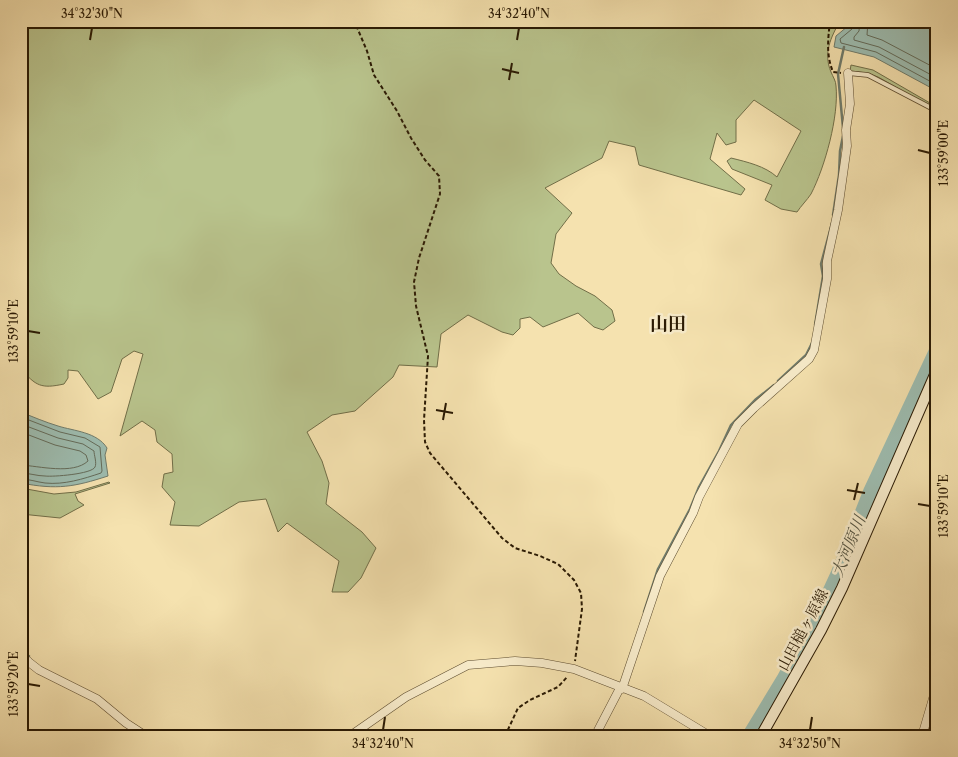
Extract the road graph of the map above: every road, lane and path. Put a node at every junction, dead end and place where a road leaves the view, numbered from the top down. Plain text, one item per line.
1 (352, 21) edge
2 (830, 21) edge
3 (836, 72) dead end
4 (848, 73) joint
5 (937, 111) edge
6 (937, 370) edge
7 (25, 659) edge
8 (574, 669) junction
9 (21, 670) edge
10 (937, 684) edge
11 (621, 688) junction
12 (763, 735) edge
13 (146, 736) edge
14 (350, 736) edge
15 (505, 736) edge
16 (595, 736) edge
17 (710, 736) edge
18 (922, 736) edge

1 - 8 path
2 - 3 path
4 - 5 lane
4 - 11 street
6 - 12 main road, 山田槌ヶ原線
7 - 9 street
7 - 13 street
8 - 11 street
8 - 14 street
8 - 15 path
10 - 18 street
11 - 16 street
11 - 17 street

